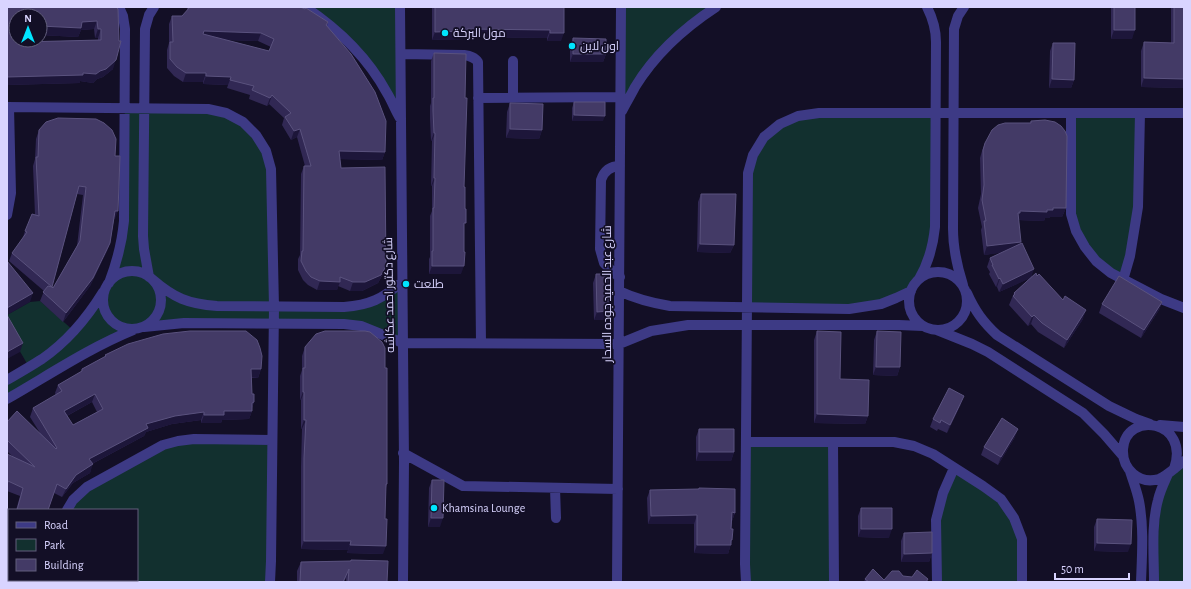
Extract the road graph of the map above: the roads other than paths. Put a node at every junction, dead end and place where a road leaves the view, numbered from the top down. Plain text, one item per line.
1 (119, 7) edge
2 (154, 7) edge
3 (305, 7) edge
4 (400, 7) edge
5 (622, 7) edge
6 (716, 7) edge
7 (927, 7) edge
8 (964, 7) edge
9 (401, 54) junction
10 (513, 62) dead end
11 (621, 97) junction
12 (478, 98) junction
13 (513, 98) junction
14 (8, 107) edge
15 (125, 108) junction
16 (144, 108) junction
17 (621, 113) junction
18 (936, 113) junction
19 (953, 113) junction
20 (1071, 113) junction
21 (1140, 113) junction
22 (1184, 113) edge
23 (401, 121) junction
24 (620, 166) junction
25 (7, 215) edge
26 (620, 277) junction
27 (151, 278) junction
28 (919, 279) junction
29 (1123, 280) junction
30 (402, 282) junction
31 (106, 286) junction
32 (965, 289) junction
33 (619, 291) junction
34 (911, 291) junction
35 (274, 307) junction
36 (747, 307) junction
37 (1184, 308) edge
38 (273, 323) junction
39 (746, 325) junction
40 (923, 326) junction
41 (140, 328) junction
42 (937, 330) junction
43 (403, 343) junction
44 (481, 343) junction
45 (619, 344) junction
46 (7, 380) edge
47 (7, 399) edge
48 (1154, 425) junction
49 (1184, 427) edge
50 (272, 440) junction
51 (746, 442) junction
52 (833, 442) junction
53 (404, 452) junction
54 (1123, 456) junction
55 (1184, 461) edge
56 (954, 468) junction
57 (1130, 471) junction
58 (1171, 471) junction
59 (555, 488) junction
60 (618, 489) junction
61 (68, 509) edge
62 (556, 518) dead end
63 (270, 582) edge
64 (403, 582) edge
65 (617, 582) edge
66 (746, 582) edge
67 (834, 582) edge
68 (937, 582) edge
69 (1022, 582) edge
70 (1141, 582) edge
71 (1154, 582) edge

1 - 15 street
2 - 16 street
3 - 23 street
4 - 9 street, شارع دكتور احمد عكاشه
5 - 11 street, شارع عبد الحميد جوده السحار
6 - 17 street
7 - 18 street
8 - 19 street
9 - 12 street
9 - 23 street, شارع دكتور احمد عكاشه
10 - 13 street
11 - 13 street
11 - 17 street, شارع عبد الحميد جوده السحار
12 - 13 street
12 - 44 street
14 - 15 street
14 - 25 street
15 - 16 street
15 - 31 street
16 - 27 street
16 - 35 street
17 - 24 street, شارع عبد الحميد جوده السحار
18 - 19 street
18 - 28 street
18 - 36 street
19 - 20 street
19 - 32 street
20 - 21 street
20 - 29 street
21 - 22 street
21 - 29 street
23 - 30 street, شارع دكتور احمد عكاشه
24 - 26 street, شارع عبد الحميد جوده السحار
24 - 26 street
26 - 33 street, شارع عبد الحميد جوده السحار
27 - 31 street
27 - 35 street
27 - 41 street
28 - 32 street
28 - 34 street
29 - 37 street
30 - 35 street
30 - 43 street, شارع دكتور احمد عكاشه
31 - 41 street
31 - 46 street
32 - 42 street
32 - 48 street
33 - 36 street
33 - 45 street, شارع عبد الحميد جوده السحار
34 - 36 street
34 - 40 street
35 - 38 street
36 - 39 street
38 - 41 street
38 - 43 street
38 - 50 street
39 - 40 street
39 - 45 street
39 - 51 street
40 - 42 street
41 - 47 street
42 - 54 street
43 - 44 street
43 - 53 street, شارع دكتور احمد عكاشه
44 - 45 street
45 - 60 street, شارع عبد الحميد جوده السحار
48 - 49 street
48 - 54 street
48 - 58 street
50 - 61 street
50 - 63 street
51 - 52 street
51 - 66 street
52 - 56 street
52 - 67 street
53 - 59 street
53 - 64 street, شارع دكتور احمد عكاشه
54 - 57 street
55 - 58 street
56 - 68 street
56 - 69 street
57 - 58 street
57 - 70 street
58 - 71 street
59 - 60 street
59 - 62 street
60 - 65 street, شارع عبد الحميد جوده السحار

